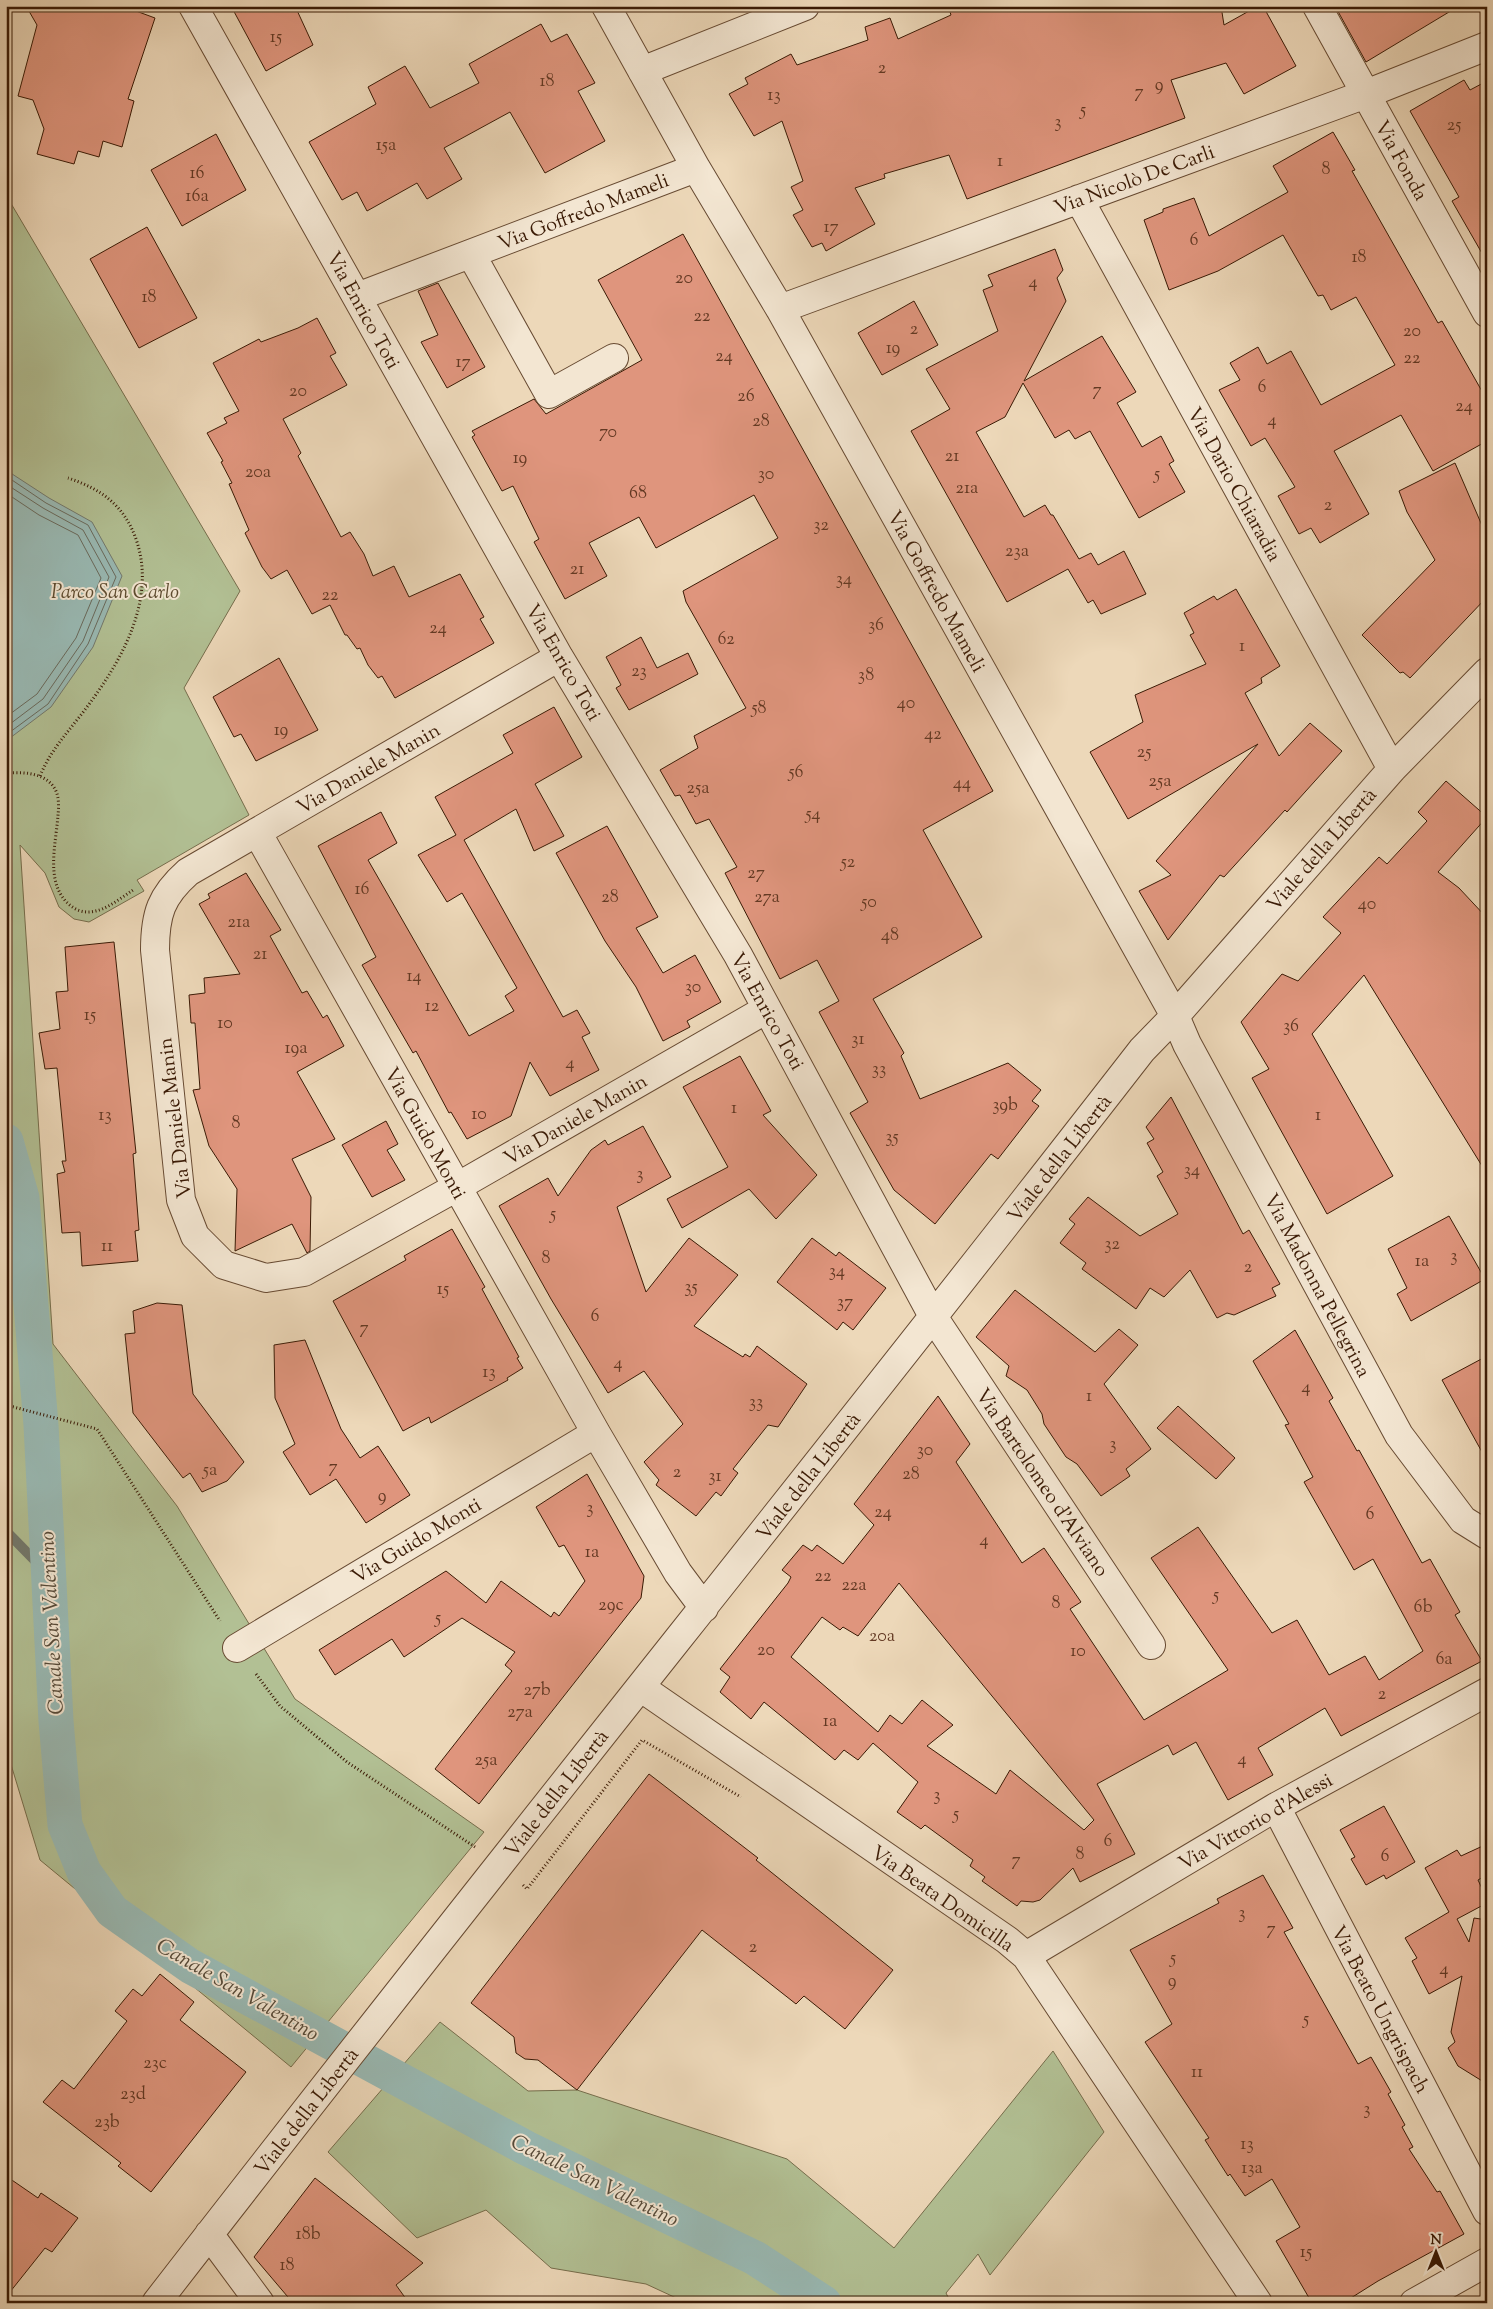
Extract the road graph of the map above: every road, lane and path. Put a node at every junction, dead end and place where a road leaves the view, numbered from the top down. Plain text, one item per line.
1 (193, 6) edge
2 (606, 6) edge
3 (805, 6) edge
4 (1317, 6) edge
5 (1487, 46) edge
6 (642, 71) junction
7 (1366, 94) junction
8 (696, 168) junction
9 (1079, 199) junction
10 (471, 254) junction
11 (357, 297) junction
12 (780, 309) junction
13 (1487, 313) edge
14 (614, 358) dead end
15 (68, 478) dead end
16 (559, 657) junction
17 (1483, 683) edge
18 (1392, 769) junction
19 (6, 773) edge
20 (40, 776) junction
21 (258, 832) junction
22 (140, 886) dead end
23 (767, 1009) junction
24 (1175, 1016) junction
25 (456, 1187) junction
26 (934, 1318) junction
27 (6, 1405) edge
28 (596, 1433) junction
29 (1487, 1535) edge
30 (704, 1608) junction
31 (1151, 1645) dead end
32 (237, 1648) junction
33 (640, 1687) junction
34 (1487, 1692) edge
35 (642, 1740) dead end
36 (743, 1799) dead end
37 (1276, 1807) junction
38 (501, 1863) junction
39 (1026, 1956) junction
40 (1487, 2211) edge
41 (209, 2234) junction
42 (1487, 2262) edge
43 (156, 2303) edge
44 (260, 2303) edge
45 (1258, 2303) edge
46 (1414, 2303) edge

1 - 11 street, Via Enrico Toti
2 - 6 street, Via Goffredo Mameli
3 - 6 street
4 - 7 street, Via Fonda
5 - 7 street, Via Nicolò De Carli
6 - 8 street, Via Goffredo Mameli
7 - 9 street, Via Nicolò De Carli
7 - 13 street, Via Fonda
8 - 10 street, Via Goffredo Mameli
8 - 12 street, Via Goffredo Mameli
9 - 12 street, Via Nicolò De Carli
9 - 18 street, Via Dario Chiaradia
10 - 11 street, Via Goffredo Mameli
10 - 14 street, Via Goffredo Mameli
11 - 16 street, Via Enrico Toti
12 - 24 street, Via Goffredo Mameli
15 - 20 path
16 - 21 street, Via Daniele Manin
16 - 23 street, Via Enrico Toti
17 - 18 street, Viale della Libertà
18 - 24 street, Viale della Libertà
19 - 20 path
20 - 22 path
21 - 25 street, Via Guido Monti
21 - 25 street, Via Daniele Manin
23 - 25 street, Via Daniele Manin
23 - 26 street, Via Enrico Toti
24 - 26 street, Viale della Libertà
24 - 29 street, Via Madonna Pellegrina
25 - 28 street, Via Guido Monti
26 - 30 street, Viale della Libertà
26 - 31 street, Via Bartolomeo d'Alviano
27 - 32 path
28 - 30 street, Via Guido Monti
28 - 32 street, Via Guido Monti
30 - 33 street, Viale della Libertà
32 - 38 path
33 - 38 street, Viale della Libertà
33 - 39 street, Via Beata Domicilla
34 - 37 street, Via Vittorio d'Alessi
35 - 36 path
37 - 39 street, Via Vittorio d'Alessi
37 - 40 street, Via Beato Ungrispach
38 - 41 street, Viale della Libertà
39 - 45 street, Via Beata Domicilla
41 - 43 street, Viale della Libertà
41 - 44 street
42 - 46 street

